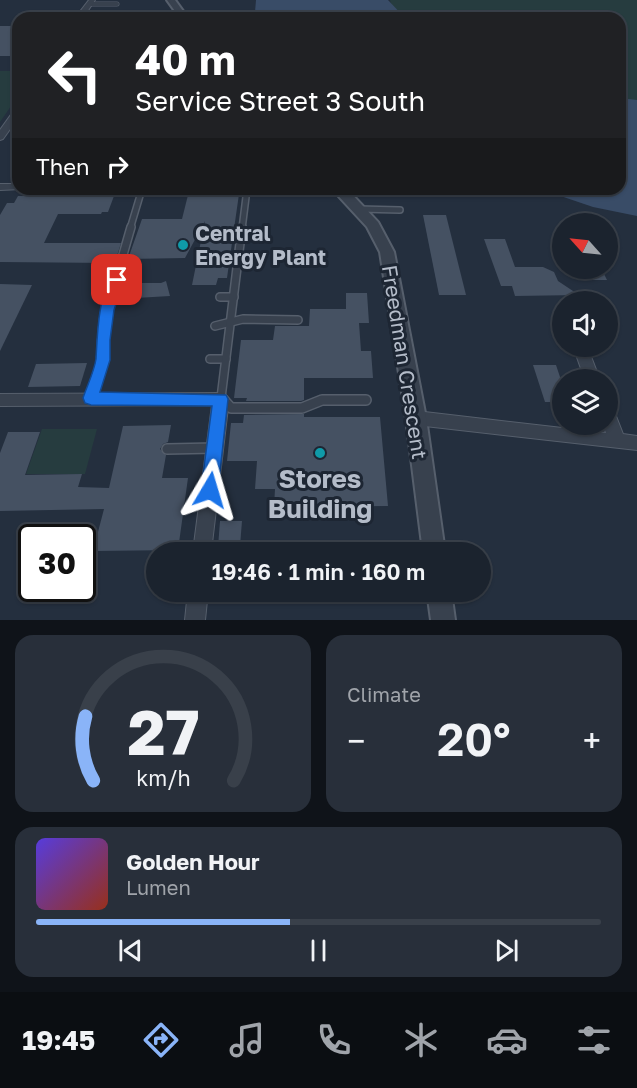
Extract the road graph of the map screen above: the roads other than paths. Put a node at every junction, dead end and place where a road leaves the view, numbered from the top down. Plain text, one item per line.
1 (91, 2) edge
2 (117, 3) dead end
3 (12, 120) edge
4 (0, 137) edge
5 (140, 195) edge
6 (246, 195) edge
7 (345, 195) edge
8 (359, 209) junction
9 (400, 210) dead end
10 (244, 214) junction
11 (253, 214) dead end
12 (238, 261) junction
13 (247, 261) dead end
14 (235, 287) junction
15 (244, 287) dead end
16 (220, 297) dead end
17 (234, 297) junction
18 (298, 320) dead end
19 (230, 322) junction
20 (215, 326) dead end
21 (210, 359) dead end
22 (226, 359) junction
23 (91, 398) junction
24 (220, 399) junction
25 (0, 400) edge
26 (366, 400) dead end
27 (416, 418) junction
28 (615, 435) edge
29 (617, 440) junction
30 (637, 443) edge
31 (215, 448) junction
32 (167, 449) dead end
33 (203, 542) edge
34 (433, 542) edge
35 (197, 602) edge
36 (441, 602) edge
37 (195, 620) edge
38 (443, 620) edge

1 - 2 lane
3 - 4 street
5 - 23 lane
6 - 10 lane
7 - 8 street, Freedman Crescent
8 - 9 lane
8 - 27 street, Freedman Crescent
10 - 11 lane
10 - 12 lane
12 - 13 lane
12 - 14 lane
14 - 15 lane
14 - 17 lane
16 - 17 lane
17 - 19 lane
18 - 19 lane
19 - 20 lane
19 - 22 lane
21 - 22 lane
22 - 24 lane
23 - 24 street
23 - 25 street
24 - 26 lane
24 - 31 street
27 - 29 street
27 - 34 street, Freedman Crescent
28 - 29 street
29 - 30 street
31 - 32 lane
31 - 33 street
35 - 37 street
36 - 38 street

